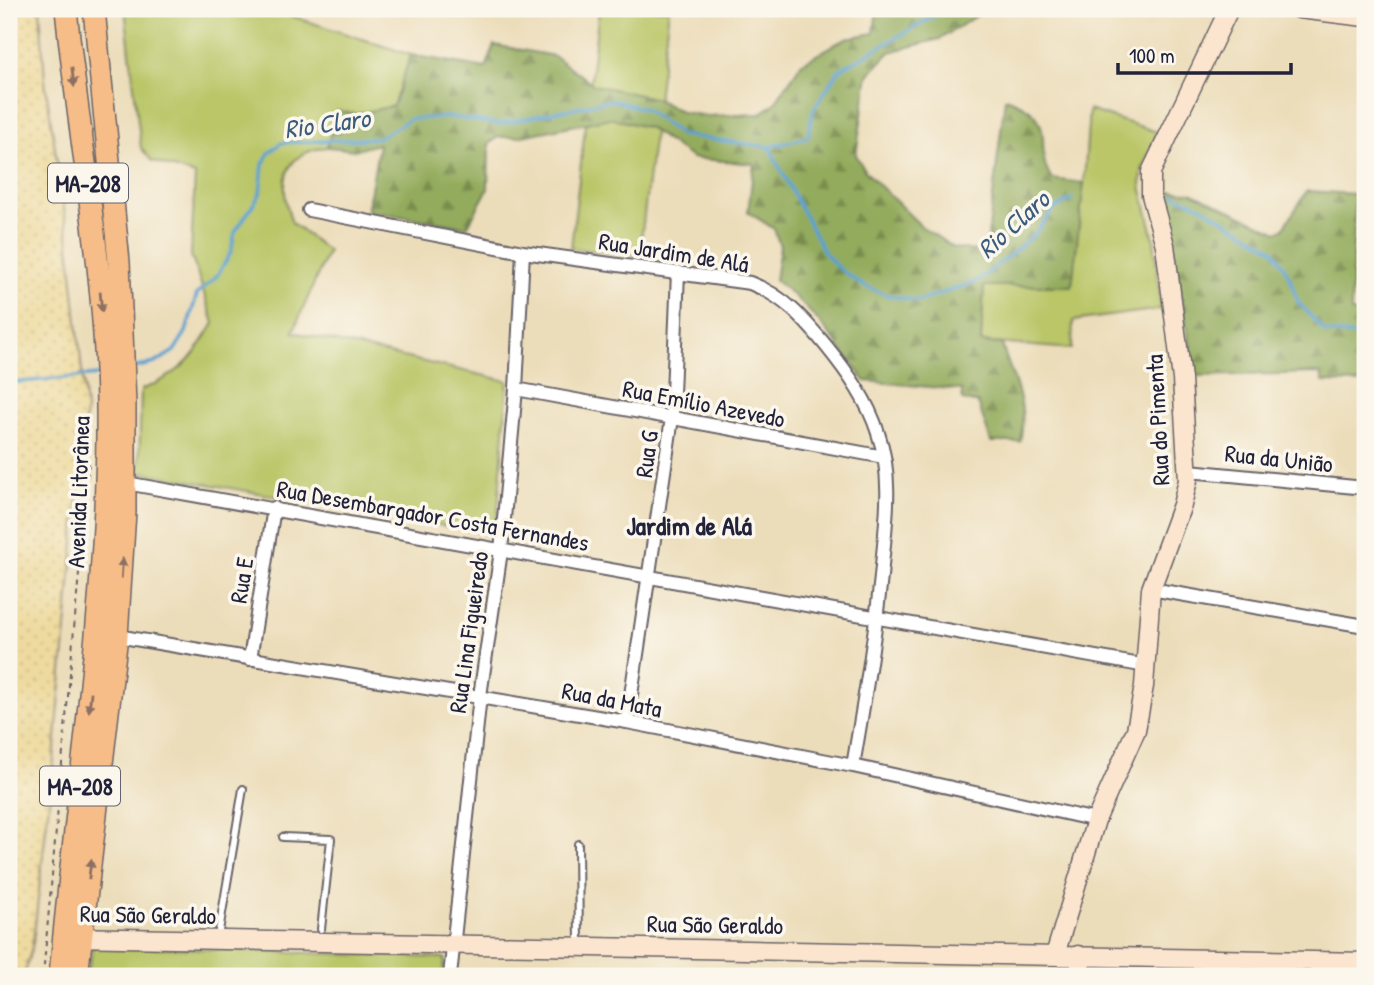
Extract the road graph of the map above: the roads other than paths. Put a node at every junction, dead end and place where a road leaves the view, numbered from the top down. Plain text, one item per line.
1 (66, 9) edge
2 (94, 9) edge
3 (100, 9) edge
4 (1228, 9) edge
5 (1299, 9) edge
6 (1360, 9) edge
7 (1365, 9) edge
8 (1365, 18) edge
9 (97, 38) junction
10 (309, 211) dead end
11 (523, 252) junction
12 (678, 272) junction
13 (115, 358) junction
14 (516, 389) junction
15 (116, 405) junction
16 (671, 418) junction
17 (884, 457) junction
18 (1189, 471) junction
19 (126, 482) junction
20 (1365, 488) edge
21 (274, 508) junction
22 (501, 551) junction
23 (651, 575) junction
24 (1151, 589) junction
25 (878, 618) junction
26 (1365, 626) edge
27 (107, 635) junction
28 (250, 659) junction
29 (1146, 666) junction
30 (480, 696) junction
31 (627, 722) junction
32 (853, 766) junction
33 (243, 789) dead end
34 (1096, 820) junction
35 (283, 837) dead end
36 (578, 844) dead end
37 (218, 935) junction
38 (321, 935) junction
39 (73, 937) junction
40 (453, 945) junction
41 (579, 947) junction
42 (1055, 955) junction
43 (1078, 955) junction
44 (1365, 962) edge
45 (60, 976) edge
46 (77, 976) edge
47 (450, 976) edge
48 (1082, 976) edge

1 -> 13 main road, Avenida Litorânea / MA-208
2 - 9 main road, Avenida Litorânea / MA-208
3 - 9 street, Avenida Litorânea / MA-208
4 - 18 street, Rua do Pimenta
5 - 8 street
6 - 7 street
9 - 13 main road, Avenida Litorânea / MA-208
10 - 11 street, Rua Jardim de Alá
11 - 12 street, Rua Jardim de Alá
11 - 14 street, Rua Lina Figueiredo
12 - 16 street, Rua G
12 - 17 street, Rua Jardim de Alá
13 - 15 main road, Avenida Litorânea / MA-208
14 - 16 street, Rua Emílio Azevedo
14 - 22 street, Rua Lina Figueiredo
15 - 19 main road, Avenida Litorânea / MA-208
15 - 27 main road, Avenida Litorânea / MA-208
16 - 17 street, Rua Emílio Azevedo
16 - 23 street, Rua G
17 - 25 street, Rua Jardim de Alá
18 - 20 street, Rua da União
18 - 24 street, Rua do Pimenta
19 - 21 street, Rua Desembargador Costa Fernandes
27 -> 19 main road, Avenida Litorânea / MA-208
21 - 22 street, Rua Desembargador Costa Fernandes
21 - 28 street, Rua E
22 - 23 street, Rua Desembargador Costa Fernandes
22 - 30 street, Rua Lina Figueiredo
23 - 25 street, Rua Desembargador Costa Fernandes
23 - 31 street, Rua G
24 - 26 street
24 - 29 street, Rua do Pimenta
25 - 29 street, Rua Desembargador Costa Fernandes
25 - 32 street, Rua Jardim de Alá
27 - 28 street, Rua da Mata
27 - 39 main road, Avenida Litorânea / MA-208
28 - 30 street, Rua da Mata
29 - 34 street, Rua do Pimenta
30 - 31 street, Rua da Mata
30 - 40 street, Rua Lina Figueiredo
31 - 32 street, Rua da Mata
32 - 34 street, Rua da Mata
33 - 37 lane
34 - 42 street, Rua do Pimenta
35 - 38 lane
36 - 41 lane
37 - 38 street, Rua São Geraldo
37 - 39 street, Rua São Geraldo
38 - 40 street, Rua São Geraldo
39 - 45 main road, Avenida Litorânea / MA-208
39 - 46 main road, Avenida Litorânea / MA-208
40 - 41 street, Rua São Geraldo
40 - 47 street, Rua Lina Figueiredo
41 - 42 street, Rua São Geraldo
42 - 43 street, Rua São Geraldo
43 - 44 street, Rua São Geraldo
43 - 48 street

